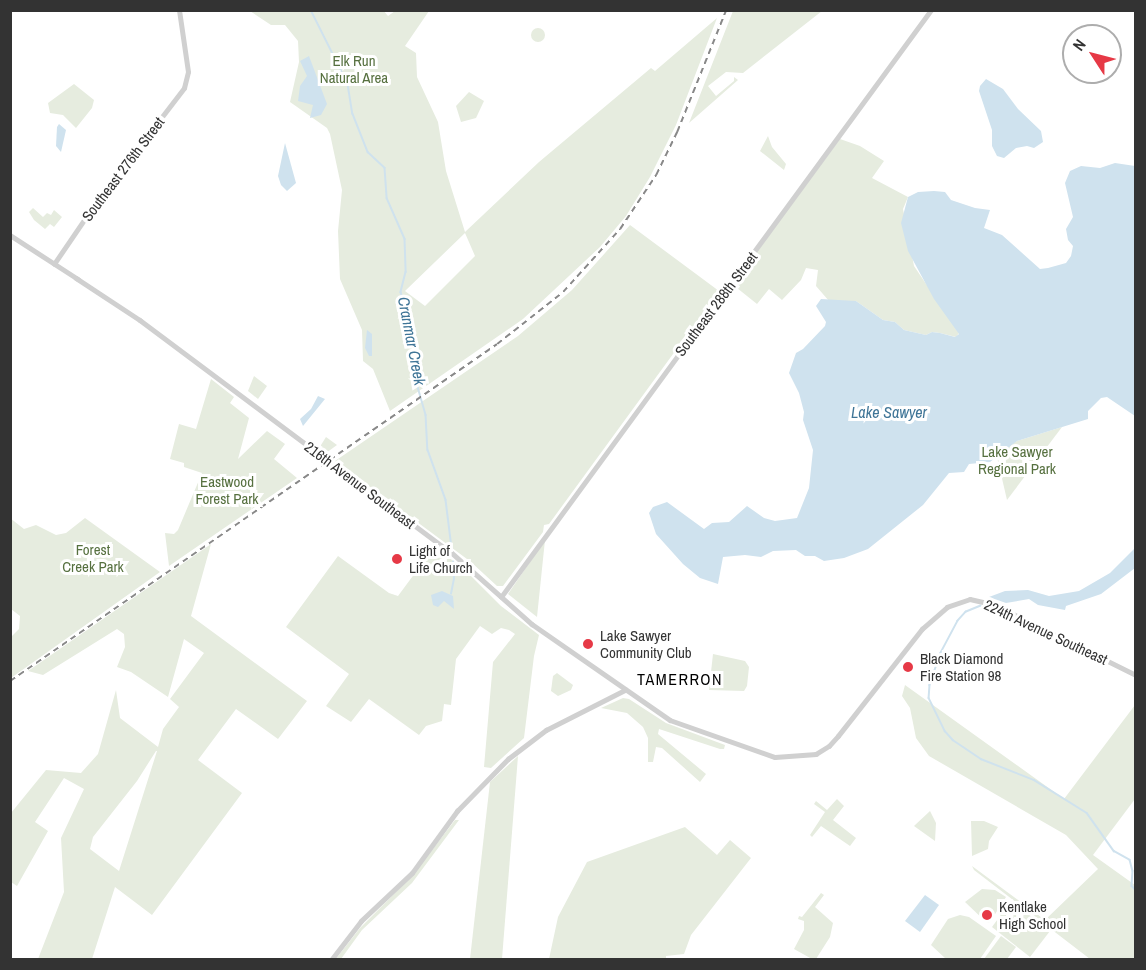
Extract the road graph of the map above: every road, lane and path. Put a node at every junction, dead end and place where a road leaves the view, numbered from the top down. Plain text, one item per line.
1 (179, 10) edge
2 (931, 10) edge
3 (10, 234) edge
4 (54, 264) junction
5 (501, 597) junction
6 (1136, 675) edge
7 (613, 681) junction
8 (626, 690) junction
9 (610, 699) junction
10 (816, 754) joint
11 (331, 960) edge

1 - 4 street, Southeast 276th Street
2 - 5 street, Southeast 288th Street
3 - 4 street, 216th Avenue Southeast
4 - 5 street, 216th Avenue Southeast
5 - 7 street, 216th Avenue Southeast
6 - 10 street, 224th Avenue Southeast
7 - 8 street, 216th Avenue Southeast
7 - 9 street
8 - 9 street
8 - 10 street, 216th Avenue Southeast
9 - 11 street

